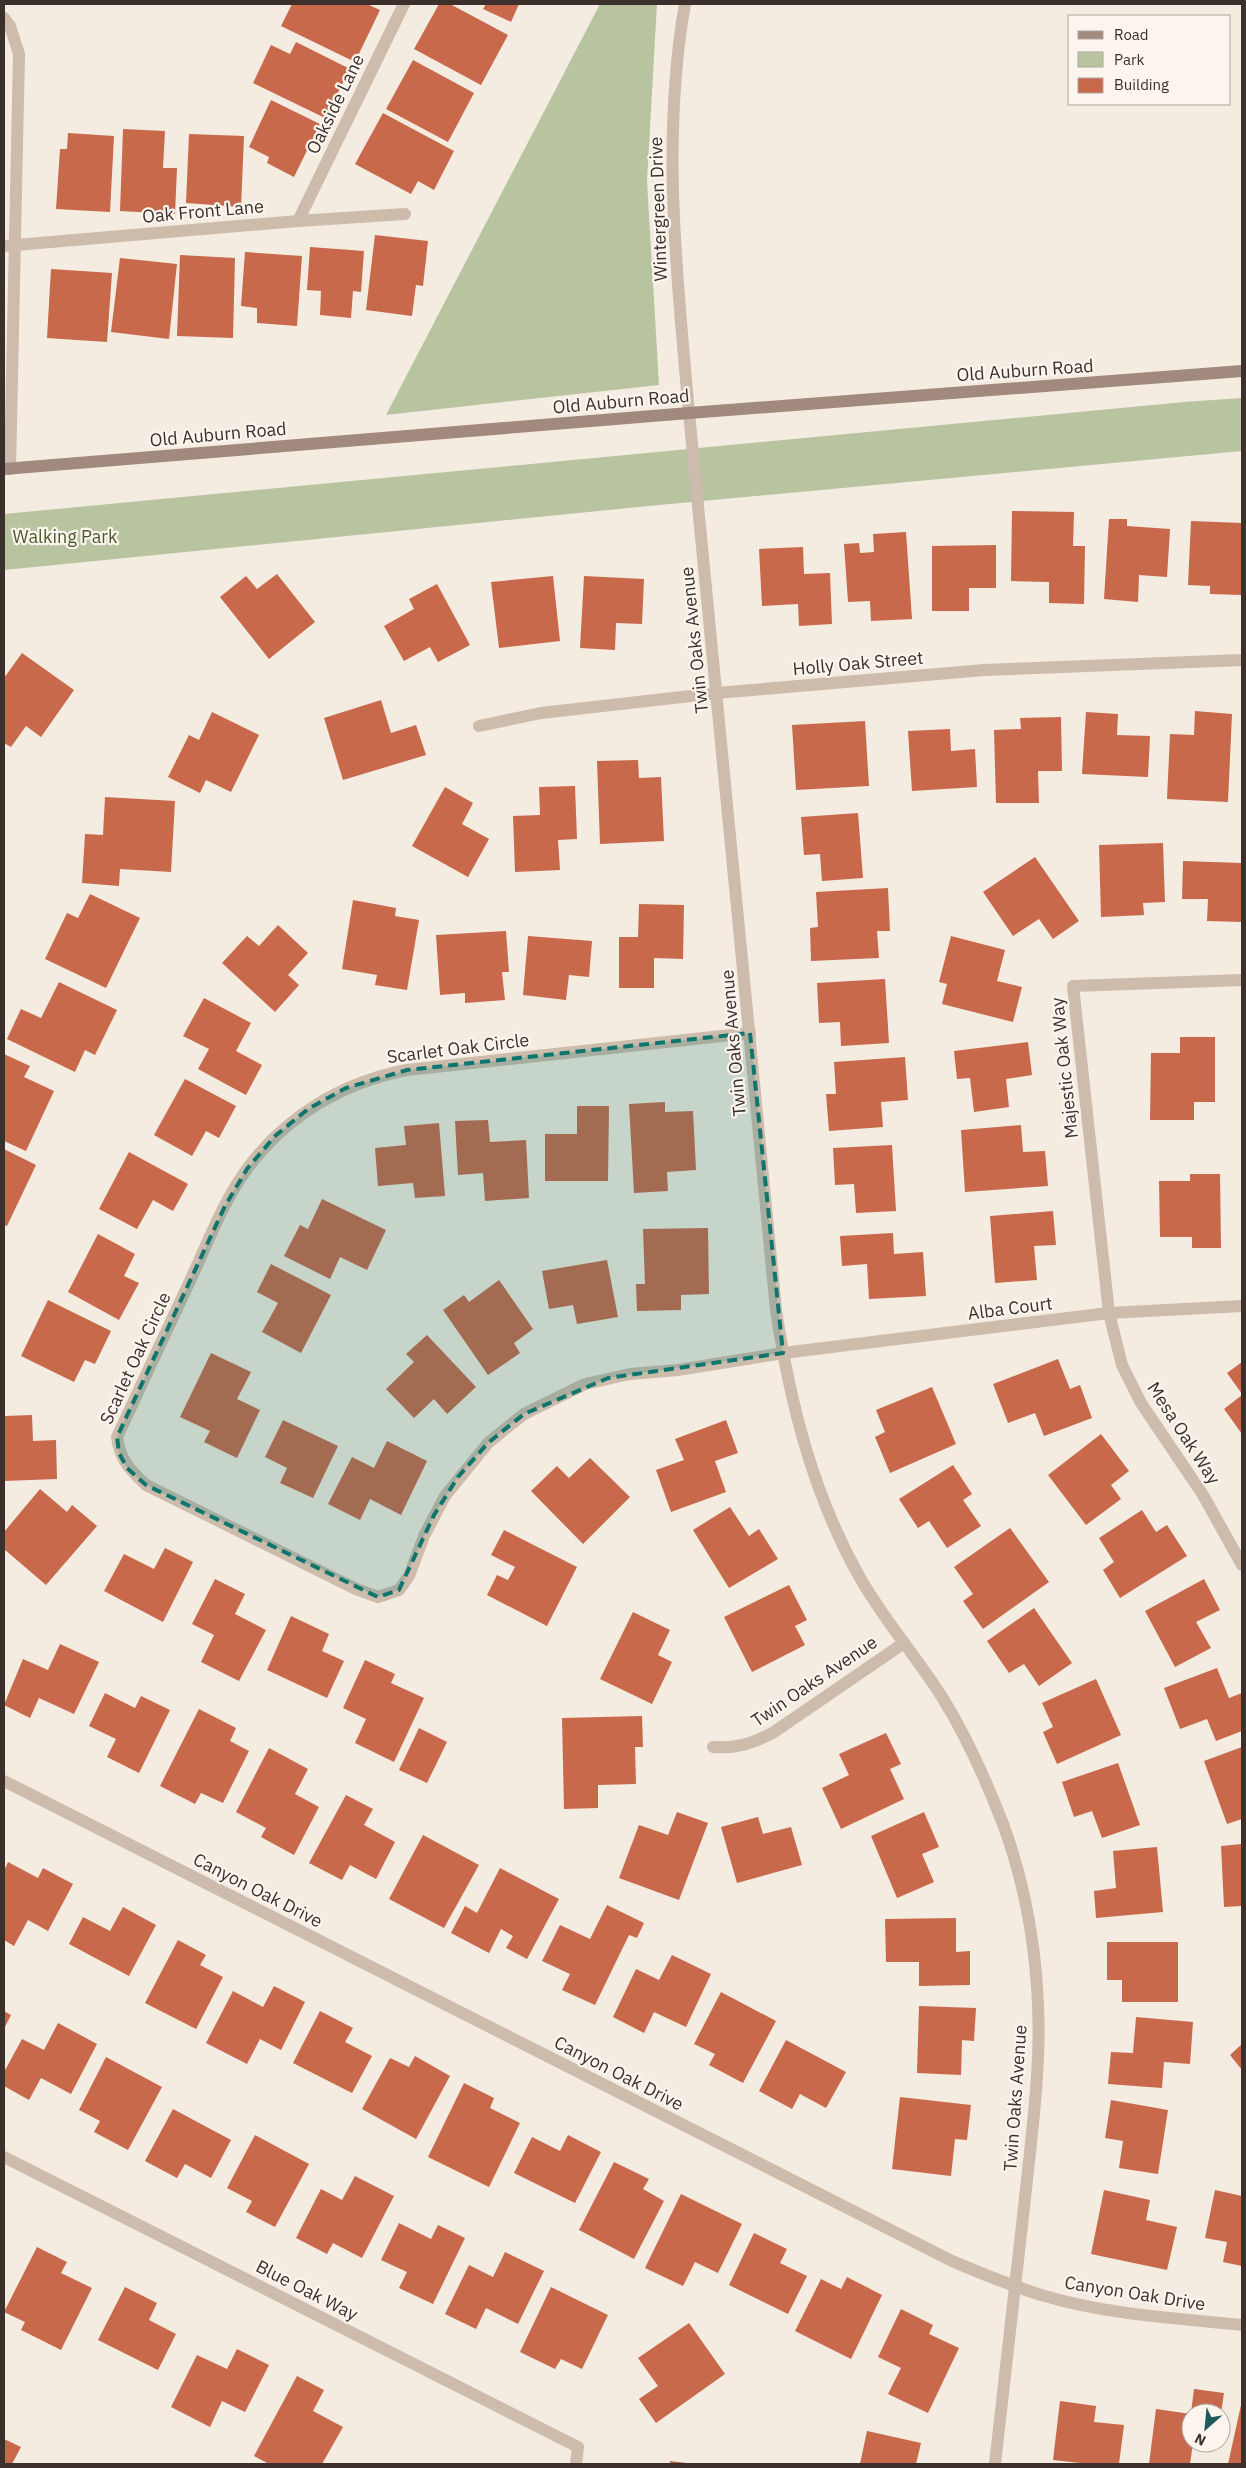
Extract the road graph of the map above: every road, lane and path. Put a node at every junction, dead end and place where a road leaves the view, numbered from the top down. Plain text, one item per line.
1 (404, 4) edge
2 (685, 4) edge
3 (4, 18) edge
4 (405, 214) dead end
5 (298, 221) junction
6 (9, 246) edge
7 (1242, 371) edge
8 (688, 413) junction
9 (7, 469) edge
10 (1242, 660) edge
11 (717, 693) junction
12 (479, 726) dead end
13 (1242, 980) edge
14 (750, 1034) junction
15 (1242, 1306) edge
16 (1109, 1313) junction
17 (783, 1353) junction
18 (1242, 1565) edge
19 (904, 1643) junction
20 (712, 1747) dead end
21 (4, 1781) edge
22 (4, 2157) edge
23 (1015, 2287) junction
24 (1242, 2325) edge
25 (576, 2464) edge
26 (995, 2464) edge

1 - 5 street, Oakside Lane
2 - 8 street, Wintergreen Drive
3 - 6 street
4 - 5 street, Oak Front Lane
5 - 6 street, Oak Front Lane
6 - 9 street
7 - 8 main road, Old Auburn Road
8 - 9 main road, Old Auburn Road
8 - 11 street, Twin Oaks Avenue
10 - 11 street, Holly Oak Street
11 - 12 street, Holly Oak Street
11 - 14 street, Twin Oaks Avenue
13 - 16 street, Majestic Oak Way
14 - 17 street, Twin Oaks Avenue
14 - 17 street, Scarlet Oak Circle
15 - 16 street, Alba Court
16 - 17 street, Alba Court
16 - 18 street, Mesa Oak Way
17 - 19 street, Twin Oaks Avenue
19 - 20 street, Twin Oaks Avenue
19 - 23 street, Twin Oaks Avenue
21 - 23 street, Canyon Oak Drive
22 - 25 street, Blue Oak Way
23 - 24 street, Canyon Oak Drive
23 - 26 street, Twin Oaks Avenue

